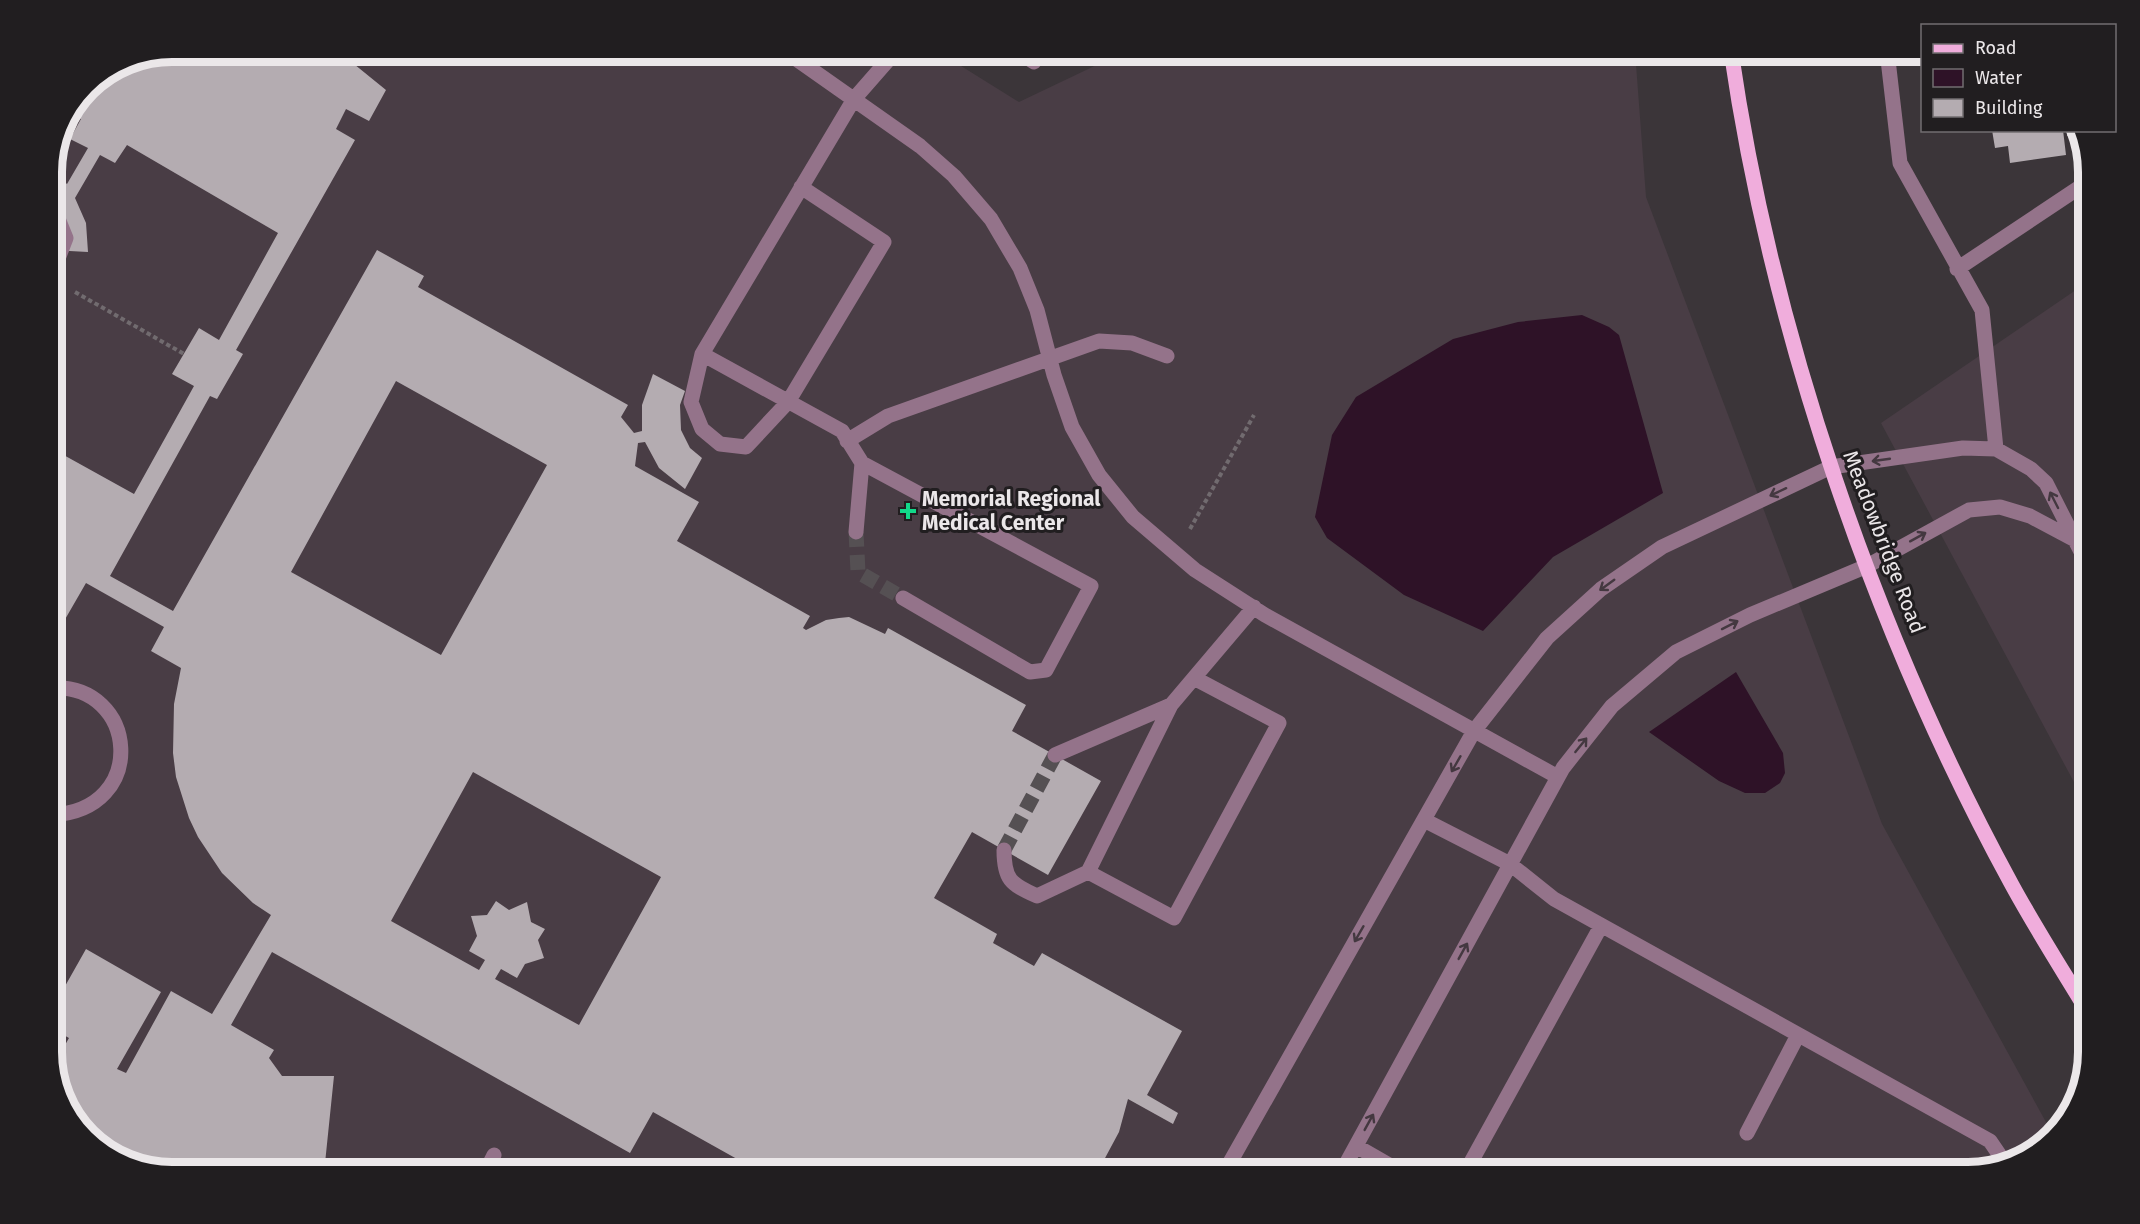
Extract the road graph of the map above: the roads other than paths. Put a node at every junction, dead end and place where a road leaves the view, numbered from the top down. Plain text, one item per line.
1 (801, 62) edge
2 (886, 62) edge
3 (1733, 62) edge
4 (1888, 62) edge
5 (854, 99) junction
6 (801, 187) junction
7 (2078, 188) edge
8 (62, 228) edge
9 (62, 249) edge
10 (1958, 269) junction
11 (702, 354) junction
12 (1167, 356) dead end
13 (1050, 360) junction
14 (788, 402) junction
15 (847, 441) junction
16 (1996, 449) junction
17 (862, 464) junction
18 (1831, 467) junction
19 (856, 532) tunnel mouth
20 (2075, 540) junction
21 (2078, 546) edge
22 (1867, 566) junction
23 (903, 598) tunnel mouth
24 (1254, 608) junction
25 (1194, 678) junction
26 (62, 689) edge
27 (1171, 705) junction
28 (1474, 731) junction
29 (1055, 755) tunnel mouth
30 (1558, 777) junction
31 (62, 814) edge
32 (1424, 820) junction
33 (1004, 850) tunnel mouth
34 (1510, 864) junction
35 (1088, 872) junction
36 (1601, 926) junction
37 (2078, 995) edge
38 (1798, 1035) junction
39 (1747, 1133) dead end
40 (1356, 1146) junction
41 (494, 1155) dead end
42 (2001, 1157) edge
43 (490, 1162) edge
44 (1230, 1162) edge
45 (1347, 1162) edge
46 (1384, 1162) edge
47 (1471, 1162) edge

1 - 5 street
2 - 5 street
3 - 18 main road, Meadowbridge Road
4 - 10 street
5 - 6 street
5 - 13 street
6 - 11 street
6 - 14 street
7 - 10 street
8 - 9 street
10 - 16 street
11 - 14 street
11 - 14 street
12 - 13 street
13 - 15 street
13 - 24 street
14 - 15 street
15 - 17 street
16 -> 18 street
20 -> 16 street
17 - 19 street
17 - 23 street
18 - 22 main road, Meadowbridge Road
18 -> 28 street
20 - 21 street
22 -> 20 street
30 -> 22 street
22 - 37 main road, Meadowbridge Road
24 - 25 street
24 - 28 street
25 - 27 street
25 - 35 street
26 - 31 street
27 - 29 street
27 - 35 street
28 - 30 street
28 -> 32 street
30 - 34 street
32 - 34 street
32 -> 44 street
33 - 35 street
34 - 36 street
40 -> 34 street
36 - 38 street
36 - 47 street
38 - 39 street
38 - 42 street
40 - 45 street
40 - 46 street
41 - 43 street

